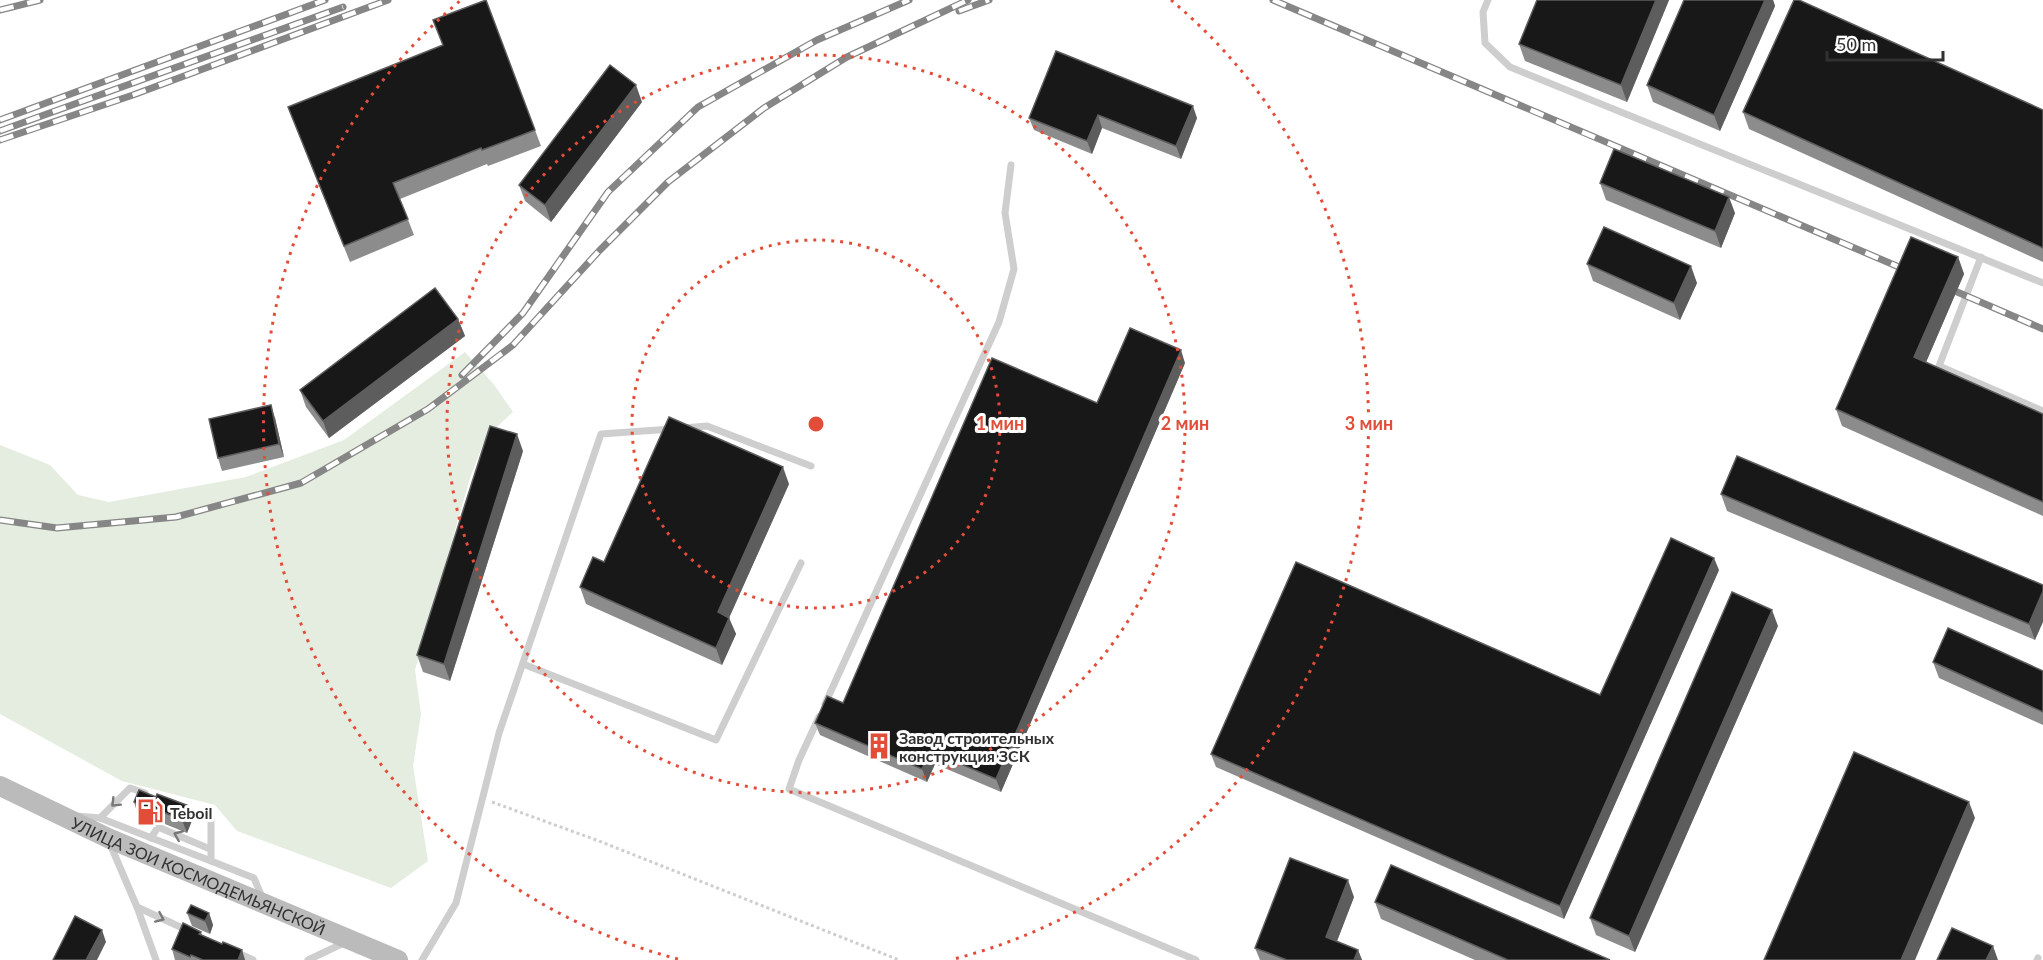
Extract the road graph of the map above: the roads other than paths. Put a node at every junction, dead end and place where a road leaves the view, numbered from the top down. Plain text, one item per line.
1 (1488, 0) edge
2 (1011, 165) dead end
3 (1981, 258) junction
4 (2043, 283) edge
5 (2043, 411) edge
6 (811, 466) dead end
7 (801, 563) dead end
8 (523, 664) junction
9 (0, 786) edge
10 (150, 796) edge
11 (171, 804) edge
12 (59, 814) junction
13 (100, 818) junction
14 (108, 838) junction
15 (151, 838) junction
16 (210, 849) junction
17 (211, 861) junction
18 (265, 905) junction
19 (137, 908) junction
20 (200, 936) edge
21 (350, 940) junction
22 (231, 950) edge
23 (156, 960) edge
24 (252, 960) edge
25 (308, 960) edge
26 (398, 960) edge
27 (422, 960) edge
28 (1196, 960) edge

1 - 3 lane
2 - 28 lane
3 - 4 lane
3 - 5 lane
6 - 8 lane
7 - 8 lane
8 - 27 lane
9 - 12 main road, УЛИЦА ЗОИ КОСМОДЕМЬЯНСКОЙ
10 -> 13 lane
11 - 16 lane
12 - 13 lane
12 - 14 main road, УЛИЦА ЗОИ КОСМОДЕМЬЯНСКОЙ
13 - 15 lane
14 - 18 main road, УЛИЦА ЗОИ КОСМОДЕМЬЯНСКОЙ
14 - 19 lane
16 -> 15 lane
15 - 17 lane
16 - 17 lane
17 - 18 lane
18 - 21 main road, УЛИЦА ЗОИ КОСМОДЕМЬЯНСКОЙ
19 -> 20 lane
19 - 23 lane
21 - 25 lane
21 - 26 main road, УЛИЦА ЗОИ КОСМОДЕМЬЯНСКОЙ
22 - 24 lane

